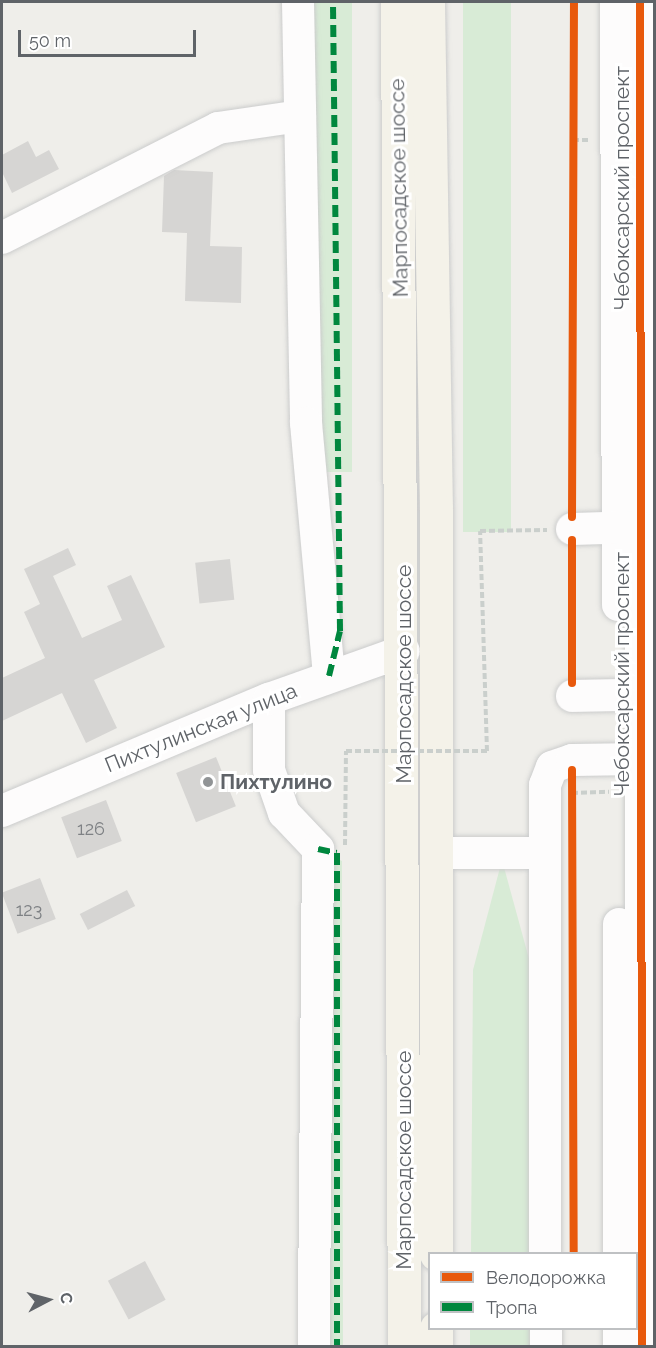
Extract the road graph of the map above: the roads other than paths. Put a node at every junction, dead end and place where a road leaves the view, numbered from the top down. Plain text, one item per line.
1 (298, 2) edge
2 (397, 2) edge
3 (428, 2) edge
4 (616, 2) edge
5 (640, 2) edge
6 (300, 116) junction
7 (2, 238) edge
8 (572, 525) road end
9 (629, 528) junction
10 (637, 581) edge
11 (404, 651) junction
12 (329, 676) junction
13 (572, 689) road end
14 (619, 695) junction
15 (269, 699) junction
16 (630, 759) junction
17 (2, 811) edge
18 (648, 841) edge
19 (436, 853) junction
20 (543, 853) junction
21 (648, 1066) edge
22 (436, 1252) edge
23 (545, 1252) edge
24 (619, 1252) edge
25 (436, 1330) edge
26 (546, 1330) edge
27 (619, 1330) edge
28 (314, 1347) edge
29 (404, 1347) edge
30 (436, 1347) edge
31 (546, 1347) edge
32 (619, 1347) edge
33 (642, 1347) edge

1 - 6 street
2 - 11 main road, Марпосадское шоссе
3 - 19 main road, Марпосадское шоссе
4 - 9 street, Чебоксарский проспект
5 - 9 street, Чебоксарский проспект
6 - 7 street
6 - 12 street
8 - 9 street
9 - 10 street, Чебоксарский проспект
10 - 14 street, Чебоксарский проспект
10 - 16 street, Чебоксарский проспект
11 - 12 street, Пихтулинская улица
11 - 29 main road, Марпосадское шоссе
12 - 15 street, Пихтулинская улица
13 - 14 street
14 - 16 street, Чебоксарский проспект
15 - 17 street, Пихтулинская улица
15 - 28 street
16 - 18 street, Чебоксарский проспект
16 - 20 street
16 - 24 street, Чебоксарский проспект
18 - 21 street, Чебоксарский проспект
19 - 20 street
19 - 22 main road, Марпосадское шоссе
20 - 23 street
21 - 33 street, Чебоксарский проспект
25 - 30 main road
26 - 31 street
27 - 32 street

